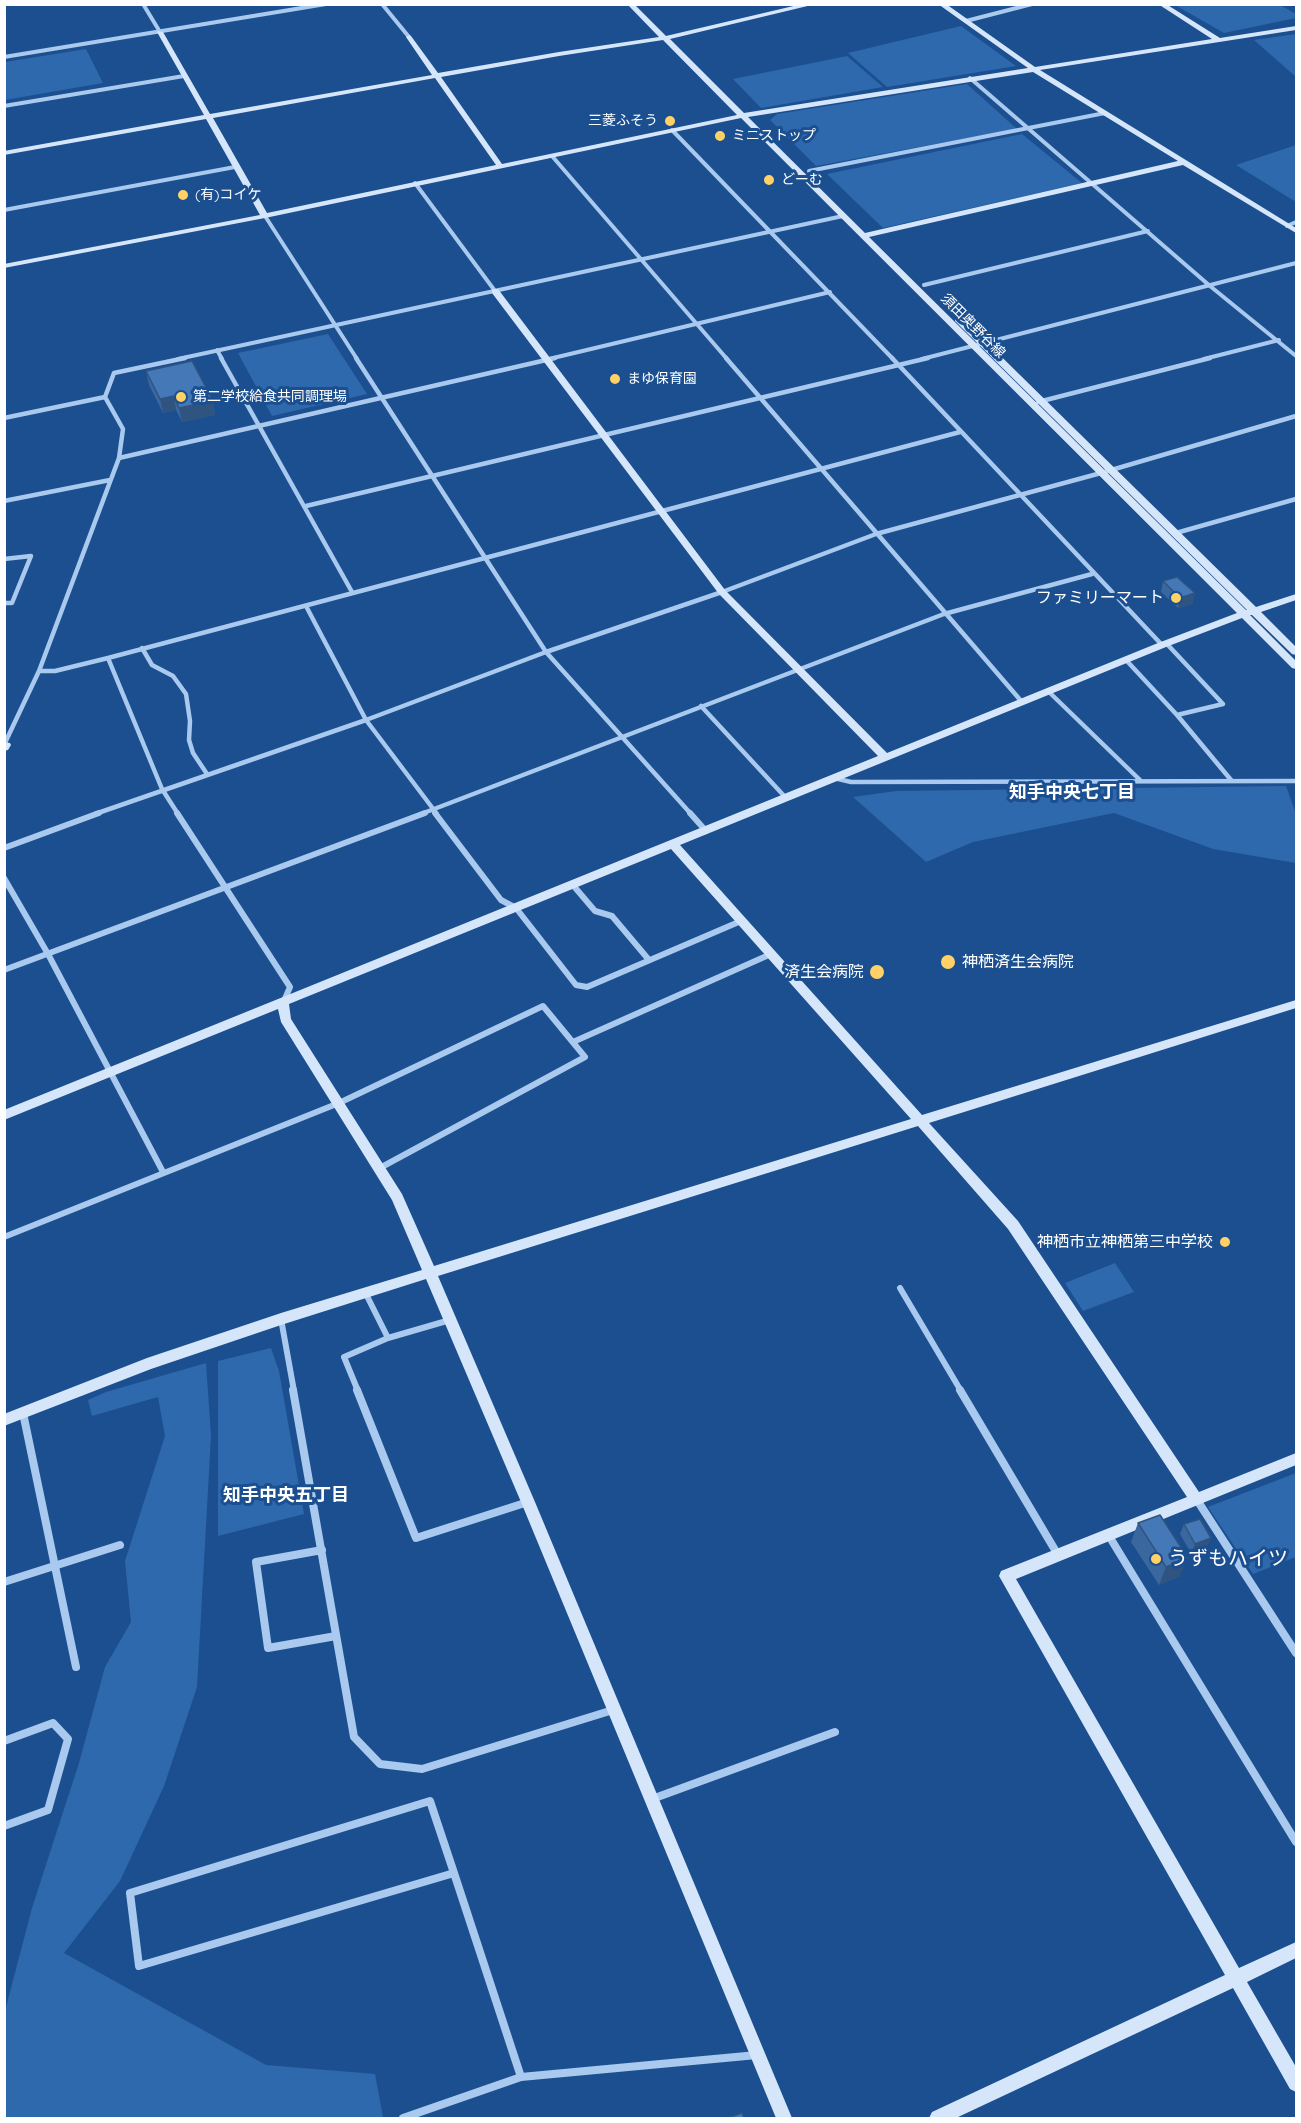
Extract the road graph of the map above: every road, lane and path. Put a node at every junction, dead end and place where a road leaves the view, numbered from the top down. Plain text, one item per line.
1 (143, 4) edge
2 (326, 4) edge
3 (382, 4) edge
4 (630, 4) edge
5 (639, 4) edge
6 (813, 4) edge
7 (941, 4) edge
8 (1032, 4) edge
9 (1161, 4) edge
10 (966, 21) junction
11 (1296, 28) edge
12 (160, 32) junction
13 (409, 37) joint
14 (667, 38) junction
15 (1218, 40) junction
16 (4, 57) edge
17 (1035, 68) junction
18 (184, 76) junction
19 (438, 76) junction
20 (970, 78) junction
21 (4, 106) edge
22 (1106, 113) junction
23 (747, 115) junction
24 (206, 117) junction
25 (1027, 129) junction
26 (672, 130) junction
27 (4, 153) edge
28 (552, 156) junction
29 (1185, 162) junction
30 (500, 166) junction
31 (235, 167) junction
32 (809, 171) junction
33 (415, 183) junction
34 (1091, 184) junction
35 (4, 210) edge
36 (265, 216) junction
37 (843, 216) junction
38 (1296, 222) edge
39 (1287, 225) junction
40 (1148, 231) junction
41 (1296, 231) edge
42 (770, 232) junction
43 (868, 235) junction
44 (642, 260) junction
45 (1296, 263) edge
46 (4, 266) edge
47 (924, 285) junction
48 (1210, 286) junction
49 (495, 291) junction
50 (830, 292) junction
51 (335, 325) junction
52 (698, 325) junction
53 (1279, 340) junction
54 (983, 343) junction
55 (974, 345) junction
56 (217, 350) junction
57 (1296, 356) edge
58 (547, 360) junction
59 (896, 366) junction
60 (105, 397) junction
61 (383, 397) junction
62 (759, 398) junction
63 (1042, 401) junction
64 (1032, 404) junction
65 (1296, 416) edge
66 (4, 418) edge
67 (260, 424) junction
68 (960, 432) junction
69 (603, 436) junction
70 (119, 458) junction
71 (820, 470) junction
72 (1106, 471) junction
73 (432, 476) junction
74 (110, 480) junction
75 (1020, 495) junction
76 (1296, 499) edge
77 (4, 501) edge
78 (306, 506) junction
79 (661, 512) junction
80 (1176, 533) junction
81 (876, 534) junction
82 (484, 557) junction
83 (4, 560) edge
84 (1092, 574) junction
85 (352, 592) junction
86 (722, 592) junction
87 (1296, 597) edge
88 (4, 603) edge
89 (306, 606) junction
90 (1249, 612) junction
91 (944, 614) junction
92 (1164, 645) junction
93 (142, 648) junction
94 (546, 652) junction
95 (1296, 652) edge
96 (108, 658) junction
97 (1126, 660) junction
98 (1296, 666) edge
99 (798, 669) junction
100 (39, 671) junction
101 (1047, 692) junction
102 (1022, 702) junction
103 (701, 706) junction
104 (1177, 715) junction
105 (366, 720) junction
106 (622, 736) junction
107 (5, 746) edge
108 (885, 757) junction
109 (207, 774) junction
110 (834, 778) junction
111 (1231, 780) junction
112 (1141, 781) junction
113 (1296, 781) edge
114 (162, 789) junction
115 (786, 798) junction
116 (435, 809) junction
117 (706, 831) junction
118 (674, 845) junction
119 (4, 848) edge
120 (4, 878) edge
121 (572, 884) junction
122 (225, 886) junction
123 (516, 908) junction
124 (741, 921) junction
125 (48, 954) junction
126 (771, 954) junction
127 (649, 960) junction
128 (4, 970) edge
129 (283, 1002) junction
130 (1296, 1004) edge
131 (573, 1042) junction
132 (110, 1072) junction
133 (339, 1103) junction
134 (4, 1115) edge
135 (918, 1122) junction
136 (378, 1170) junction
137 (163, 1172) junction
138 (4, 1237) edge
139 (428, 1272) junction
140 (900, 1288) dead end
141 (366, 1294) junction
142 (281, 1319) junction
143 (451, 1320) junction
144 (388, 1338) junction
145 (23, 1413) junction
146 (4, 1420) edge
147 (1296, 1459) edge
148 (1197, 1500) junction
149 (528, 1502) junction
150 (1109, 1536) junction
151 (120, 1545) dead end
152 (322, 1550) junction
153 (1058, 1555) junction
154 (55, 1566) junction
155 (4, 1582) edge
156 (336, 1636) junction
157 (1296, 1653) edge
158 (76, 1667) dead end
159 (613, 1710) junction
160 (835, 1732) dead end
161 (4, 1741) edge
162 (650, 1799) junction
163 (4, 1826) edge
164 (1296, 1842) edge
165 (454, 1873) junction
166 (1296, 1950) edge
167 (1236, 1977) junction
168 (757, 2055) junction
169 (521, 2077) junction
170 (1296, 2083) edge
171 (403, 2118) edge
172 (784, 2118) edge
173 (938, 2118) edge

1 - 12 street
2 - 12 street
3 - 13 street
4 - 14 street, 須田奥野谷線
5 - 14 street, 須田奥野谷線
6 - 14 street
7 - 10 street
8 - 10 street
9 - 15 street
10 - 17 street
11 - 15 street
12 - 16 street
12 - 18 street
13 - 19 street
14 - 19 street
14 - 23 street, 須田奥野谷線
15 - 17 street
17 - 20 street
17 - 22 street
18 - 21 street
18 - 24 street
19 - 24 street
19 - 30 street
20 - 23 street
20 - 25 street
22 - 25 street
22 - 29 street
23 - 26 street
23 - 32 street, 須田奥野谷線
23 - 37 street, 須田奥野谷線
24 - 27 street
24 - 31 street
25 - 32 street
25 - 34 street
26 - 28 street
26 - 42 street
28 - 30 street
28 - 44 street
29 - 34 street
29 - 39 street
30 - 33 street
31 - 35 street
31 - 36 street
32 - 43 street, 須田奥野谷線
33 - 36 street
33 - 49 street
34 - 40 street
34 - 43 street
36 - 46 street
36 - 51 street
37 - 42 street
37 - 43 street, 須田奥野谷線
38 - 39 street
39 - 41 street
40 - 47 street
40 - 48 street
42 - 44 street
42 - 50 street
43 - 47 street, 須田奥野谷線
43 - 55 street, 須田奥野谷線
44 - 49 street
44 - 52 street
45 - 48 street
47 - 54 street, 須田奥野谷線
48 - 53 street
48 - 54 street
49 - 51 street
49 - 58 street
50 - 52 street
50 - 59 street
51 - 56 street
51 - 61 street
52 - 58 street
52 - 62 street
53 - 57 street
53 - 63 street
54 - 55 street
54 - 63 street, 須田奥野谷線
55 - 59 street
55 - 64 street, 須田奥野谷線
56 - 60 street
56 - 67 street
58 - 61 street
58 - 69 street
59 - 62 street
59 - 68 street
60 - 66 street
60 - 70 street
61 - 67 street
61 - 73 street
62 - 69 street
62 - 71 street
63 - 64 street
63 - 72 street, 須田奥野谷線
64 - 72 street, 須田奥野谷線
65 - 72 street
67 - 70 street
67 - 78 street
68 - 71 street
68 - 75 street
69 - 73 street
69 - 79 street
70 - 74 street
71 - 79 street
71 - 81 street
72 - 75 street
72 - 80 street, 須田奥野谷線
72 - 90 street, 須田奥野谷線
73 - 78 street
73 - 82 street
74 - 77 street
74 - 100 street
75 - 81 street
75 - 84 street
76 - 80 street
78 - 85 street
79 - 82 street
79 - 86 street
80 - 90 street, 須田奥野谷線
81 - 86 street
81 - 91 street
82 - 85 street
82 - 94 street
83 - 88 street
84 - 91 street
84 - 92 street
85 - 89 street
86 - 94 street
86 - 99 street
87 - 90 street
89 - 93 street
89 - 105 street
90 - 92 street
90 - 95 street, 須田奥野谷線
90 - 98 street, 須田奥野谷線
91 - 99 street
91 - 102 street
92 - 97 street
92 - 104 street
93 - 96 street
93 - 109 street
94 - 105 street
94 - 106 street
96 - 100 street
96 - 114 street
97 - 101 street
97 - 104 street
99 - 103 street
99 - 108 street
100 - 107 street
101 - 102 street
101 - 112 street
102 - 108 street
103 - 106 street
103 - 115 street
104 - 111 street
105 - 109 street
105 - 116 street
106 - 116 street
106 - 117 street
108 - 110 street
109 - 114 street
110 - 112 street
110 - 115 street
111 - 112 street
111 - 113 street
114 - 119 street
114 - 122 street
115 - 117 street
116 - 122 street
116 - 123 street
117 - 118 street
118 - 121 street
118 - 124 street
120 - 125 street
121 - 123 street
121 - 127 street
122 - 125 street
122 - 129 street
123 - 127 street
123 - 129 street
124 - 126 street
124 - 127 street
125 - 128 street
125 - 132 street
126 - 131 street
126 - 135 street
129 - 132 street
129 - 133 street
130 - 135 street
131 - 133 street
131 - 136 street
132 - 134 street
132 - 137 street
133 - 136 street
133 - 137 street
135 - 139 street
135 - 148 street
136 - 139 street
137 - 138 street
139 - 141 street
139 - 143 street
140 - 153 street
141 - 142 street
141 - 144 street
142 - 145 street
142 - 152 street
143 - 144 street
143 - 149 street
144 - 149 street
145 - 146 street
145 - 154 street
147 - 148 street
148 - 150 street
148 - 157 street
149 - 159 street
150 - 153 street
150 - 164 street
151 - 154 street
152 - 156 street
152 - 156 street
153 - 167 street
154 - 155 street
154 - 158 street
156 - 159 street
159 - 162 street
160 - 162 street
161 - 163 street
162 - 168 street
165 - 165 street
165 - 169 street
166 - 167 street
167 - 170 street
167 - 173 street
168 - 169 street
168 - 172 street
169 - 171 street

